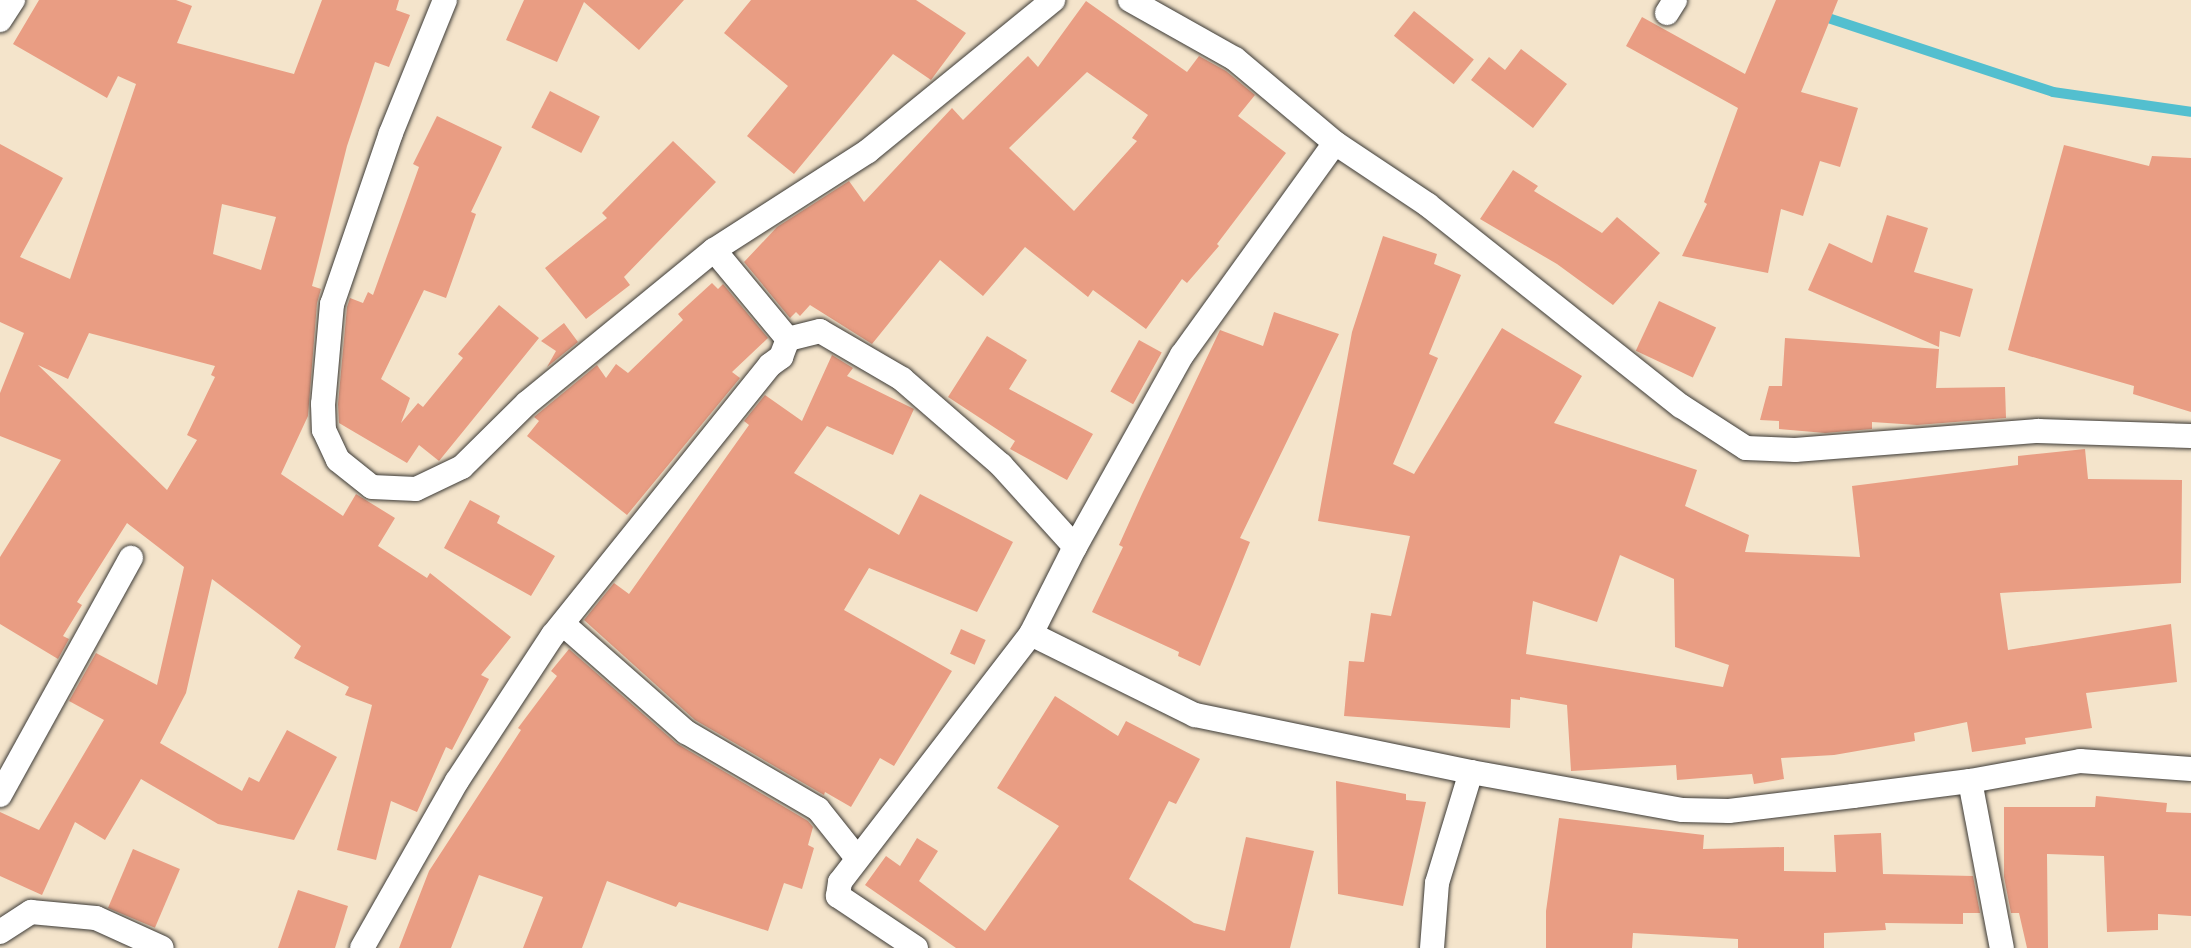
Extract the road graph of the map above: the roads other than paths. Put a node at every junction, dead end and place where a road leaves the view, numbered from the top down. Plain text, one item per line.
1 (13, 0) edge
2 (445, 0) edge
3 (1053, 0) edge
4 (1130, 0) edge
5 (0, 20) edge
6 (1335, 143) junction
7 (714, 250) junction
8 (788, 339) junction
9 (2191, 436) edge
10 (1075, 547) junction
11 (131, 558) dead end
12 (563, 624) junction
13 (1031, 634) junction
14 (2191, 769) edge
15 (1471, 772) junction
16 (1970, 781) junction
17 (0, 795) edge
18 (857, 858) junction
19 (0, 932) edge
20 (0, 938) edge
21 (11, 948) edge
22 (162, 948) edge
23 (362, 948) edge
24 (916, 948) edge
25 (1432, 948) edge
26 (2002, 948) edge

1 - 5 street
2 - 7 street
3 - 7 street
4 - 6 street
6 - 9 street
6 - 10 street
7 - 8 street
8 - 10 street
8 - 12 street
10 - 13 street
11 - 17 street
12 - 18 street
12 - 23 street
13 - 15 street
13 - 18 street
14 - 16 street
15 - 16 street
15 - 25 street
16 - 26 street
18 - 24 street
19 - 22 street
20 - 21 street

